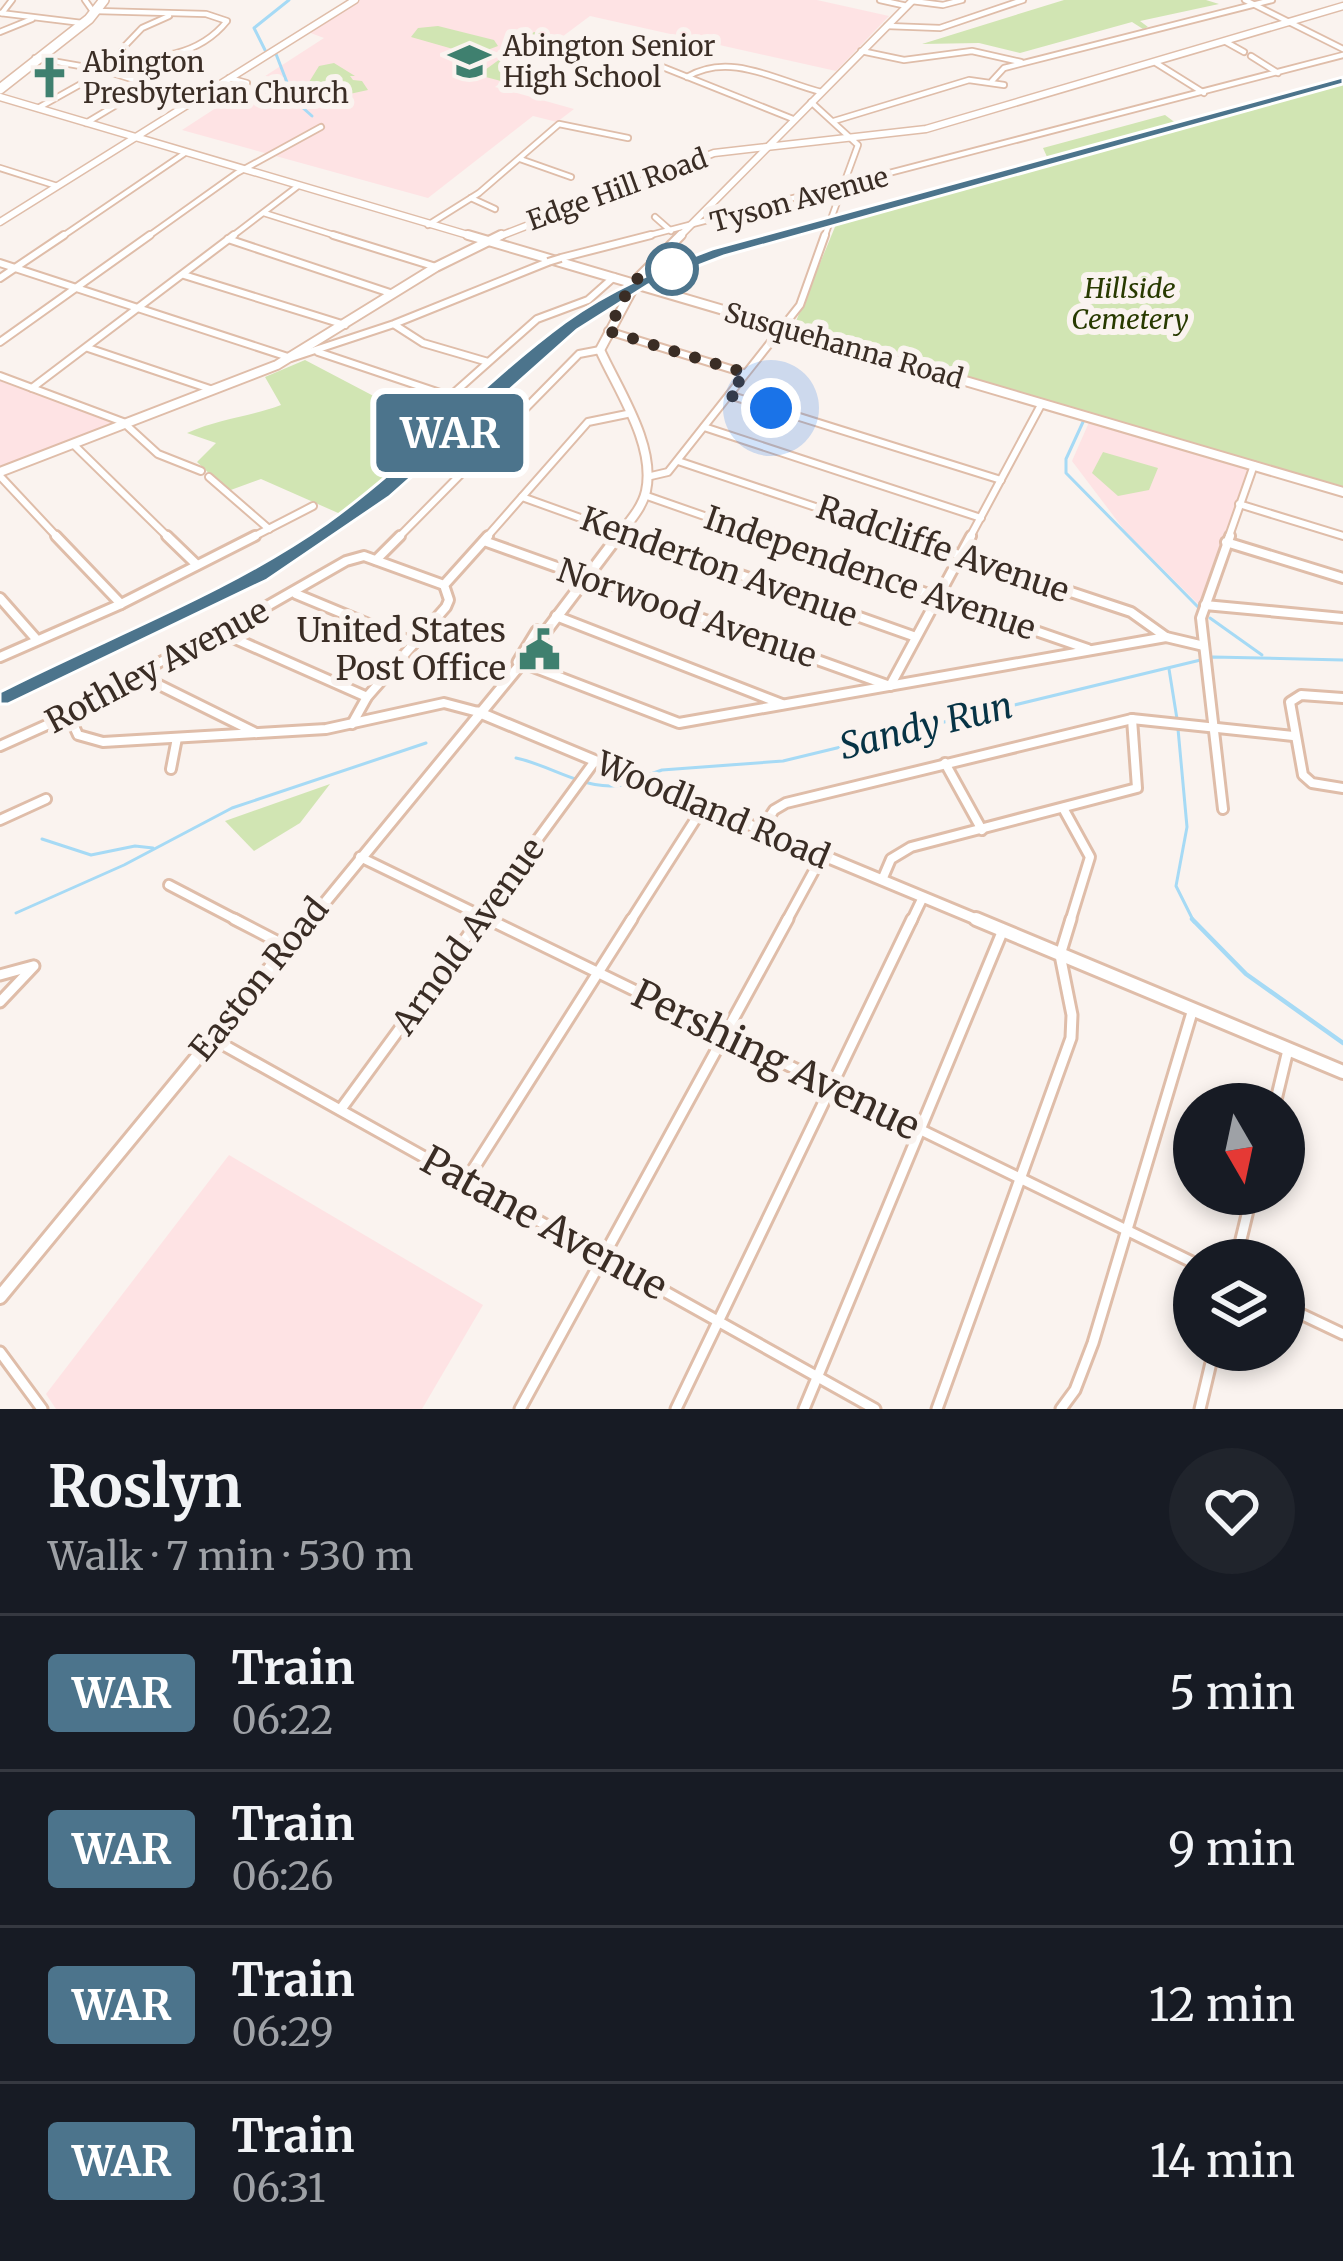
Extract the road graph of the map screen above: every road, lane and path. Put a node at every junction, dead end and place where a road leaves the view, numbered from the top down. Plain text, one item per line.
1 (12, 0) edge
2 (85, 0) edge
3 (355, 0) edge
4 (880, 0) edge
5 (962, 0) edge
6 (1004, 0) edge
7 (1245, 0) edge
8 (1272, 0) edge
9 (1020, 1) edge
10 (910, 2) edge
11 (98, 5) edge
12 (1258, 6) junction
13 (1343, 6) edge
14 (0, 13) edge
15 (176, 14) junction
16 (24, 16) junction
17 (34, 19) junction
18 (47, 19) junction
19 (81, 23) junction
20 (1292, 23) junction
21 (886, 26) junction
22 (0, 32) edge
23 (1226, 42) junction
24 (862, 51) junction
25 (1343, 52) edge
26 (36, 58) junction
27 (112, 58) junction
28 (1023, 62) junction
29 (1309, 62) junction
30 (1322, 62) junction
31 (1156, 63) junction
32 (660, 66) dead end
33 (103, 70) junction
34 (1276, 72) junction
35 (687, 76) junction
36 (229, 78) junction
37 (992, 81) junction
38 (247, 83) dead end
39 (1004, 85) dead end
40 (149, 86) junction
41 (0, 90) edge
42 (821, 92) junction
43 (1202, 92) junction
44 (195, 99) junction
45 (811, 103) junction
46 (38, 108) junction
47 (793, 119) junction
48 (834, 121) junction
49 (86, 123) junction
50 (321, 127) dead end
51 (133, 137) junction
52 (628, 138) dead end
53 (855, 140) junction
54 (769, 144) junction
55 (185, 153) junction
56 (519, 159) junction
57 (0, 168) edge
58 (242, 170) junction
59 (571, 177) dead end
60 (57, 186) junction
61 (298, 186) junction
62 (844, 186) junction
63 (471, 198) junction
64 (495, 209) dead end
65 (262, 213) junction
66 (655, 217) dead end
67 (0, 222) edge
68 (428, 225) junction
69 (686, 227) junction
70 (671, 231) junction
71 (228, 239) junction
72 (486, 241) junction
73 (0, 263) edge
74 (436, 267) junction
75 (15, 268) junction
76 (183, 274) junction
77 (614, 277) junction
78 (0, 278) edge
79 (633, 283) junction
80 (75, 288) junction
81 (390, 293) junction
82 (137, 307) junction
83 (394, 324) junction
84 (345, 325) junction
85 (783, 327) junction
86 (608, 331) junction
87 (0, 342) edge
88 (86, 347) junction
89 (316, 349) junction
90 (600, 350) junction
91 (291, 358) junction
92 (488, 362) junction
93 (746, 373) junction
94 (0, 376) edge
95 (32, 388) junction
96 (213, 390) junction
97 (728, 395) junction
98 (449, 396) junction
99 (1042, 404) junction
100 (627, 414) junction
101 (428, 416) dead end
102 (122, 424) junction
103 (704, 427) junction
104 (73, 444) junction
105 (678, 460) junction
106 (1254, 465) junction
107 (0, 474) edge
108 (651, 476) junction
109 (1001, 480) junction
110 (1343, 492) edge
111 (647, 496) junction
112 (522, 497) junction
113 (1239, 504) junction
114 (313, 506) dead end
115 (982, 518) junction
116 (269, 529) junction
117 (620, 533) junction
118 (1343, 536) edge
119 (484, 541) junction
120 (1226, 542) junction
121 (961, 555) junction
122 (376, 560) junction
123 (197, 566) junction
124 (586, 575) junction
125 (1343, 578) edge
126 (444, 585) junction
127 (294, 594) junction
128 (938, 596) junction
129 (0, 598) edge
130 (121, 604) junction
131 (1205, 605) junction
132 (554, 616) junction
133 (1343, 618) edge
134 (220, 633) junction
135 (916, 637) junction
136 (1166, 637) junction
137 (37, 640) junction
138 (414, 643) junction
139 (1092, 650) junction
140 (1205, 654) junction
141 (0, 657) edge
142 (518, 662) junction
143 (136, 674) junction
144 (890, 686) junction
145 (367, 697) junction
146 (1343, 698) edge
147 (784, 704) junction
148 (478, 712) junction
149 (69, 716) junction
150 (1132, 719) junction
151 (352, 724) junction
152 (1215, 728) junction
153 (256, 733) junction
154 (1293, 736) junction
155 (178, 738) junction
156 (0, 746) edge
157 (595, 761) junction
158 (945, 763) junction
159 (170, 770) dead end
160 (1343, 788) edge
161 (46, 799) dead end
162 (704, 806) junction
163 (1063, 808) junction
164 (1223, 809) dead end
165 (0, 820) edge
166 (761, 830) junction
167 (982, 830) junction
168 (822, 856) junction
169 (359, 857) junction
170 (881, 880) junction
171 (169, 885) dead end
172 (923, 897) junction
173 (482, 917) junction
174 (1003, 931) junction
175 (286, 946) junction
176 (1060, 955) junction
177 (599, 973) junction
178 (0, 975) edge
179 (0, 1001) edge
180 (1193, 1008) junction
181 (724, 1034) junction
182 (212, 1038) junction
183 (1288, 1049) junction
184 (1343, 1072) edge
185 (1280, 1083) edge
186 (830, 1087) junction
187 (341, 1110) junction
188 (922, 1131) junction
189 (1019, 1178) junction
190 (467, 1179) junction
191 (1127, 1231) junction
192 (1173, 1252) edge
193 (603, 1257) junction
194 (0, 1297) edge
195 (1305, 1316) edge
196 (718, 1321) junction
197 (1343, 1334) edge
198 (0, 1352) edge
199 (1209, 1371) edge
200 (817, 1377) junction
201 (42, 1409) edge
202 (520, 1409) edge
203 (676, 1409) edge
204 (804, 1409) edge
205 (875, 1409) edge
206 (937, 1409) edge
207 (1060, 1409) edge
208 (1200, 1409) edge

1 - 14 street
2 - 11 street
3 - 36 main road
4 - 10 street
5 - 10 street
6 - 9 street
7 - 12 street
8 - 12 street
9 - 21 street
10 - 21 main road
11 - 15 street
11 - 19 highway
12 - 20 street
12 - 28 street
13 - 20 main road, Edge Hill Road
14 - 16 street
15 - 27 street
15 - 27 street
16 - 17 street
16 - 18 street
17 - 18 street
17 - 22 street
18 - 19 street
19 - 26 highway
20 - 23 main road, Edge Hill Road
20 - 25 street
21 - 24 main road
23 - 31 main road, Edge Hill Road
23 - 34 street
24 - 28 street
24 - 42 main road
25 - 29 street
25 - 30 street
26 - 33 street
26 - 41 highway
27 - 33 street
28 - 37 street
29 - 30 street
29 - 34 street
30 - 34 street
31 - 43 street
31 - 53 main road, Edge Hill Road
32 - 35 street
33 - 40 street
33 - 46 street
34 - 43 street, Tyson Avenue
35 - 42 street
35 - 47 street
36 - 38 street
36 - 44 main road
37 - 39 street
37 - 48 street
40 - 44 street
40 - 49 street
41 - 46 main road, Susquehanna Road
42 - 45 main road
43 - 62 street, Tyson Avenue
44 - 51 main road
45 - 47 main road
45 - 48 street
46 - 49 main road, Susquehanna Road
47 - 54 main road
48 - 53 street
49 - 51 main road, Susquehanna Road
50 - 58 street
51 - 55 main road, Susquehanna Road
51 - 60 main road
52 - 56 street
53 - 54 main road, Edge Hill Road
53 - 62 street
54 - 69 main road
54 - 72 main road, Edge Hill Road
55 - 58 main road, Susquehanna Road
55 - 75 street
56 - 59 street
56 - 63 street
57 - 60 street
58 - 61 main road, Susquehanna Road
58 - 80 street
60 - 67 main road
61 - 65 street
61 - 68 main road, Susquehanna Road
62 - 69 street, Tyson Avenue
62 - 85 street
63 - 64 street
63 - 68 street
65 - 71 street
65 - 74 street
66 - 70 street
68 - 72 main road, Susquehanna Road
69 - 70 street, Tyson Avenue
69 - 79 main road
70 - 83 street, Tyson Avenue, bridge
71 - 76 street
71 - 81 street
72 - 74 main road, Edge Hill Road
72 - 77 main road, Susquehanna Road
73 - 75 street
74 - 81 main road, Edge Hill Road
75 - 78 street
75 - 80 street
76 - 82 street
76 - 84 street
77 - 79 main road, Susquehanna Road
77 - 92 street
79 - 85 main road, Susquehanna Road
79 - 86 main road
80 - 82 street
80 - 87 street
81 - 84 main road, Edge Hill Road
82 - 88 street
82 - 91 street
83 - 89 street, Tyson Avenue
83 - 92 street
84 - 89 main road, Edge Hill Road
85 - 93 street
85 - 99 main road, Susquehanna Road
86 - 90 main road
86 - 93 street
88 - 95 street
88 - 96 street
89 - 91 main road, Edge Hill Road
89 - 98 street
90 - 100 main road
90 - 122 street
91 - 96 main road, Edge Hill Road
92 - 98 street
93 - 97 street
94 - 95 street
95 - 102 street
96 - 102 main road, Edge Hill Road
97 - 103 street
97 - 109 street
98 - 101 street
99 - 106 main road, Susquehanna Road
99 - 109 street
100 - 108 main road
100 - 112 street
102 - 104 main road, Edge Hill Road
102 - 116 street
103 - 105 street
103 - 115 street
104 - 107 main road, Edge Hill Road
104 - 123 street
105 - 108 street
105 - 121 street, Radcliffe Avenue
106 - 110 main road, Susquehanna Road
106 - 113 street
107 - 130 street
108 - 111 main road, Easton Road
109 - 115 street
111 - 117 main road, Easton Road
111 - 128 street, Independence Avenue
112 - 117 street, Kenderton Avenue
112 - 119 street
113 - 118 street
113 - 120 street
114 - 116 street
115 - 121 street
116 - 123 street
117 - 124 main road, Easton Road
117 - 135 street, Kenderton Avenue
119 - 124 street, Norwood Avenue
119 - 126 street
120 - 125 street
120 - 131 street
121 - 128 street
121 - 136 street, Radcliffe Avenue
122 - 126 street
122 - 127 street, Rothley Avenue
123 - 130 street
124 - 132 main road, Easton Road
124 - 144 street, Norwood Avenue
126 - 138 street
127 - 134 street, Rothley Avenue
127 - 138 street
128 - 135 street
128 - 139 street, Independence Avenue
129 - 137 street
130 - 137 street
131 - 133 street
131 - 140 street
132 - 142 main road, Easton Road
132 - 147 street
134 - 143 street, Rothley Avenue
134 - 145 street
135 - 144 street
136 - 139 street
136 - 140 street, Radcliffe Avenue
137 - 141 street
138 - 145 street
139 - 144 street
140 - 152 street
142 - 147 street
142 - 148 main road, Easton Road
143 - 149 street, Rothley Avenue
143 - 153 street
144 - 147 street
145 - 151 street
146 - 154 street
148 - 151 street, Woodland Road
148 - 157 main road, Woodland Road
148 - 169 main road, Easton Road
149 - 155 street, Woodland Road
149 - 156 street, Rothley Avenue
150 - 152 street
150 - 158 street
150 - 163 street
151 - 153 street, Woodland Road
152 - 154 street
152 - 164 street
153 - 155 street, Woodland Road
154 - 160 street
155 - 159 street
157 - 162 main road, Woodland Road
157 - 173 street, Arnold Avenue
158 - 166 street
158 - 167 street
161 - 165 street
162 - 166 main road, Woodland Road
162 - 177 street
163 - 167 street
163 - 176 street
166 - 168 main road, Woodland Road
167 - 170 street
168 - 170 main road, Woodland Road
168 - 181 street
169 - 173 street, Pershing Avenue
169 - 175 main road, Easton Road
170 - 172 main road, Woodland Road
171 - 175 street
172 - 174 main road, Woodland Road
172 - 186 street
173 - 177 street, Pershing Avenue
173 - 187 street, Arnold Avenue
174 - 176 main road, Woodland Road
174 - 188 street
175 - 182 main road, Easton Road
176 - 180 main road, Woodland Road
176 - 189 street
177 - 181 street, Pershing Avenue
177 - 190 street
178 - 179 street
180 - 183 main road, Woodland Road
180 - 191 street
181 - 186 street, Pershing Avenue
181 - 193 street
182 - 187 street, Patane Avenue
182 - 194 main road, Easton Road
183 - 184 main road, Woodland Road
183 - 185 street
186 - 188 street, Pershing Avenue
186 - 196 street
187 - 190 street, Patane Avenue
188 - 189 street, Pershing Avenue
188 - 200 street
189 - 191 street, Pershing Avenue
189 - 206 street
190 - 193 street, Patane Avenue
191 - 192 street, Pershing Avenue
191 - 207 street
193 - 196 street, Patane Avenue
193 - 202 street
195 - 197 street
196 - 200 street, Patane Avenue
196 - 203 street
198 - 201 street
199 - 208 street
200 - 204 street
200 - 205 street, Patane Avenue

